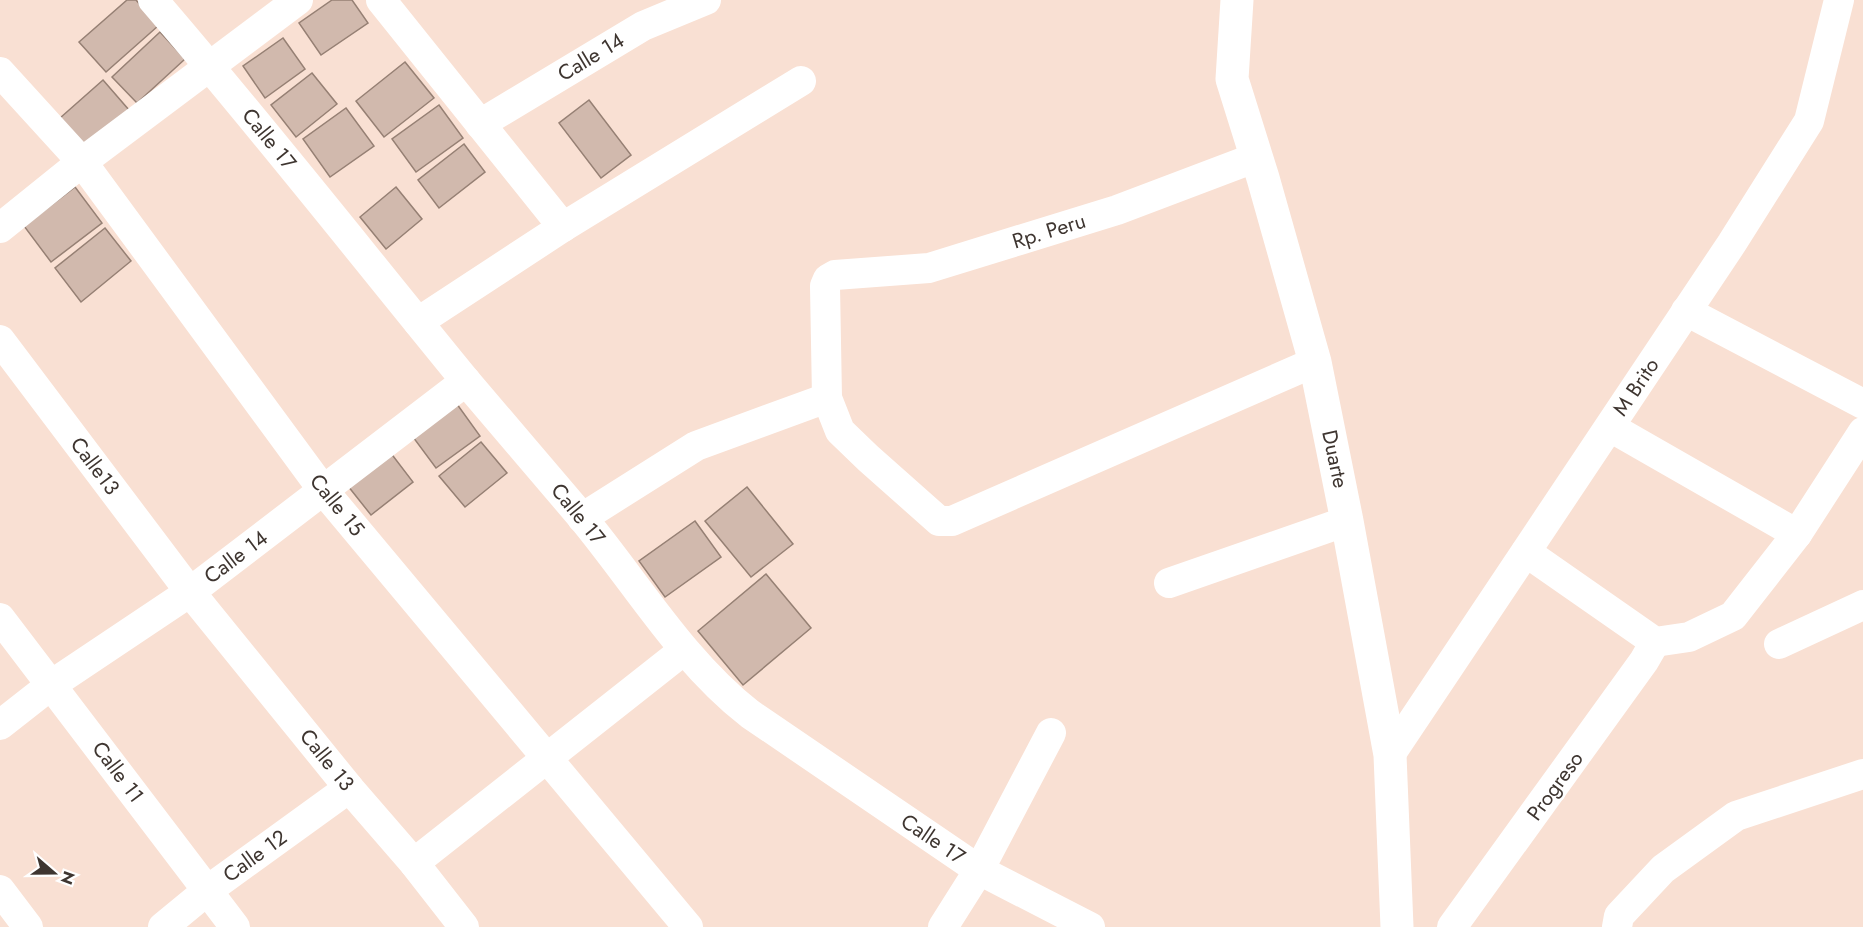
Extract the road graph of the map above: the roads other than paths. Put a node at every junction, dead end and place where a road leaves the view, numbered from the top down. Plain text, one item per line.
1 (153, 0) edge
2 (298, 0) edge
3 (381, 0) edge
4 (706, 0) edge
5 (1237, 0) edge
6 (1839, 0) edge
7 (210, 66) junction
8 (0, 72) edge
9 (801, 81) dead end
10 (480, 124) junction
11 (1257, 158) junction
12 (82, 162) junction
13 (563, 227) junction
14 (0, 228) edge
15 (1686, 311) junction
16 (418, 322) junction
17 (0, 340) edge
18 (1315, 362) junction
19 (466, 381) junction
20 (827, 398) junction
21 (1863, 404) edge
22 (1610, 427) junction
23 (1863, 432) edge
24 (323, 490) junction
25 (582, 518) junction
26 (1347, 520) junction
27 (1797, 534) junction
28 (1526, 552) junction
29 (1168, 583) dead end
30 (190, 592) junction
31 (1863, 606) edge
32 (0, 618) edge
33 (1655, 642) junction
34 (1779, 644) dead end
35 (684, 650) junction
36 (51, 685) junction
37 (0, 725) edge
38 (1051, 734) dead end
39 (1390, 755) junction
40 (546, 758) junction
41 (1863, 774) edge
42 (349, 788) junction
43 (414, 863) junction
44 (979, 870) junction
45 (0, 890) edge
46 (208, 890) junction
47 (28, 927) edge
48 (163, 927) edge
49 (235, 927) edge
50 (464, 927) edge
51 (688, 927) edge
52 (942, 927) edge
53 (1090, 927) edge
54 (1397, 927) edge
55 (1452, 927) edge
56 (1617, 927) edge

1 - 7 street, Calle 17
2 - 7 street
3 - 10 street
4 - 10 street, Calle 14
5 - 11 street, Duarte
6 - 15 street, M Brito
7 - 12 street
7 - 16 street, Calle 17
8 - 12 street, Calle 15
9 - 13 street
10 - 13 street
11 - 18 street, Duarte
11 - 20 street, Rp. Peru
12 - 14 street
12 - 24 street, Calle 15
13 - 16 street
15 - 21 street
15 - 22 street, M Brito
16 - 19 street, Calle 17
17 - 30 street, Calle13
18 - 20 street
18 - 26 street, Duarte
19 - 24 street, Calle 14
19 - 25 street, Calle 17
20 - 25 street
22 - 27 street
22 - 28 street, M Brito
23 - 27 street
24 - 30 street, Calle 14
24 - 40 street, Calle 15
25 - 35 street, Calle 17
26 - 29 street
26 - 39 street, Duarte
27 - 33 street
28 - 33 street
28 - 39 street, M Brito
30 - 36 street, Calle 14
30 - 42 street, Calle 13
31 - 34 street
32 - 36 street, Calle 11
33 - 55 street, Progreso
35 - 40 street
35 - 44 street, Calle 17
36 - 37 street, Calle 14
36 - 46 street, Calle 11
38 - 44 street
39 - 54 street, Duarte
40 - 43 street
40 - 51 street, Calle 15
41 - 56 street
42 - 43 street, Calle 13
42 - 46 street, Calle 12
43 - 50 street, Calle 13
44 - 52 street
44 - 53 street, Calle 17
45 - 47 street
46 - 48 street, Calle 12
46 - 49 street, Calle 11

